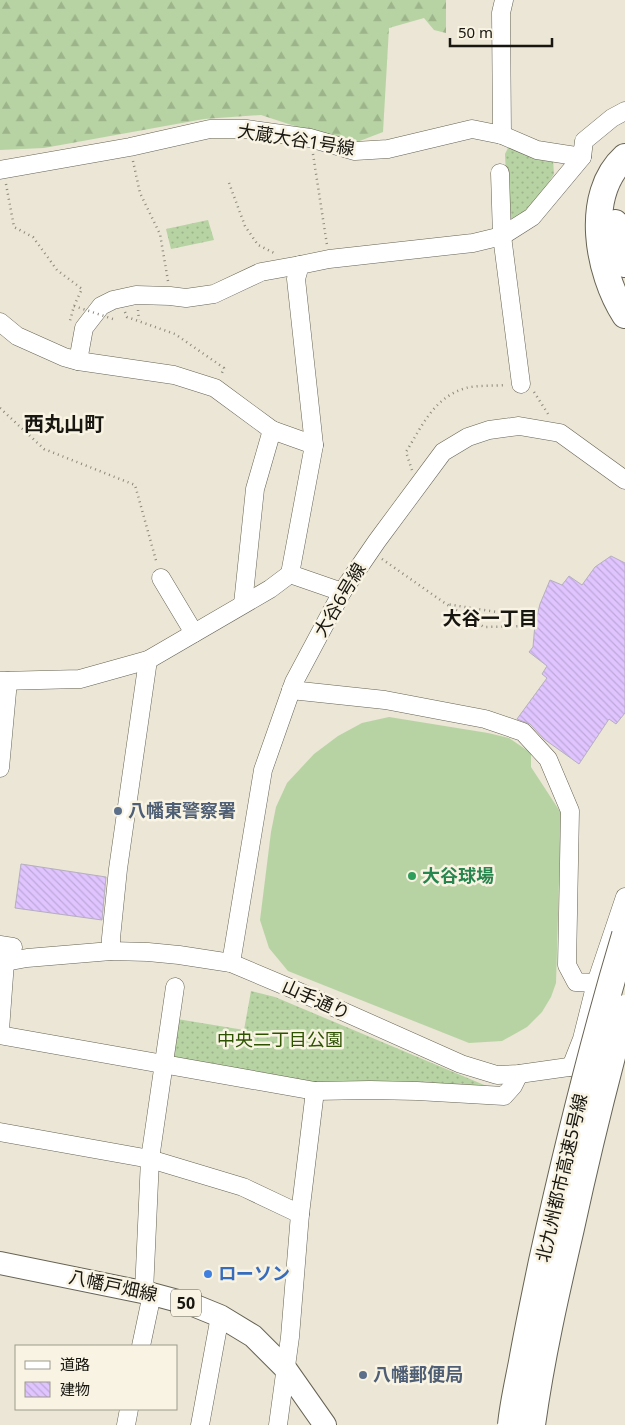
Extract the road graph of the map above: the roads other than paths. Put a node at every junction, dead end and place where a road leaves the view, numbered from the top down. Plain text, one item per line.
1 (504, 0) edge
2 (625, 111) edge
3 (502, 135) junction
4 (582, 157) junction
5 (625, 157) edge
6 (2, 169) edge
7 (500, 173) dead end
8 (625, 179) edge
9 (502, 236) junction
10 (625, 264) edge
11 (300, 265) junction
12 (625, 316) edge
13 (0, 322) edge
14 (78, 361) junction
15 (521, 384) road end
16 (272, 430) junction
17 (314, 445) junction
18 (625, 480) edge
19 (290, 574) junction
20 (161, 578) road end
21 (342, 592) junction
22 (243, 604) junction
23 (194, 633) junction
24 (148, 660) junction
25 (4, 681) edge
26 (291, 690) junction
27 (0, 768) edge
28 (625, 897) edge
29 (625, 935) edge
30 (0, 945) edge
31 (111, 951) junction
32 (2, 963) edge
33 (231, 963) junction
34 (596, 983) junction
35 (175, 987) dead end
36 (625, 1008) edge
37 (0, 1030) edge
38 (0, 1035) edge
39 (625, 1059) edge
40 (163, 1065) junction
41 (571, 1068) junction
42 (519, 1074) junction
43 (315, 1091) junction
44 (0, 1132) edge
45 (150, 1159) junction
46 (300, 1214) junction
47 (0, 1262) edge
48 (148, 1293) junction
49 (220, 1316) junction
50 (141, 1345) edge
51 (285, 1368) junction
52 (129, 1410) edge
53 (126, 1425) edge
54 (200, 1425) edge
55 (278, 1425) edge
56 (325, 1425) edge
57 (511, 1425) edge
58 (532, 1425) edge

1 - 3 street
2 - 4 street
3 - 4 street, 大蔵大谷1号線
3 - 6 street, 大蔵大谷1号線
4 - 9 street
5 - 12 highway
7 - 9 street
8 - 10 highway
9 - 11 street
9 - 15 street
11 - 14 street
11 - 17 street
13 - 14 street
14 - 16 street
16 - 17 street
16 - 22 street
17 - 19 street
18 - 21 street, 大谷6号線
19 - 21 street
19 - 22 street
20 - 23 street
21 - 26 street, 大谷6号線
22 - 23 street
23 - 24 street
24 - 25 street
24 - 31 street
25 - 27 street
26 - 33 street, 大谷6号線
26 - 34 street
28 - 34 street
29 - 57 highway, 北九州都市高速5号線, bridge
30 - 32 street
31 - 32 street, 山手通り
31 - 33 street, 山手通り
32 - 37 street
33 - 42 street, 山手通り
34 - 41 street
35 - 40 street
36 - 58 highway, bridge
38 - 40 street
39 - 41 street, 山手通り
40 - 43 street
40 - 45 street
41 - 42 street, 山手通り
42 - 43 street
43 - 46 street
44 - 45 street
45 - 46 street
45 - 48 street
46 - 51 street
47 - 48 main road, 八幡戸畑線 / 50
48 - 49 main road, 八幡戸畑線 / 50
48 - 50 street
49 - 51 main road, 八幡戸畑線 / 50
49 - 54 street
51 - 55 street
51 - 56 main road, 八幡戸畑線 / 50
52 - 53 street

